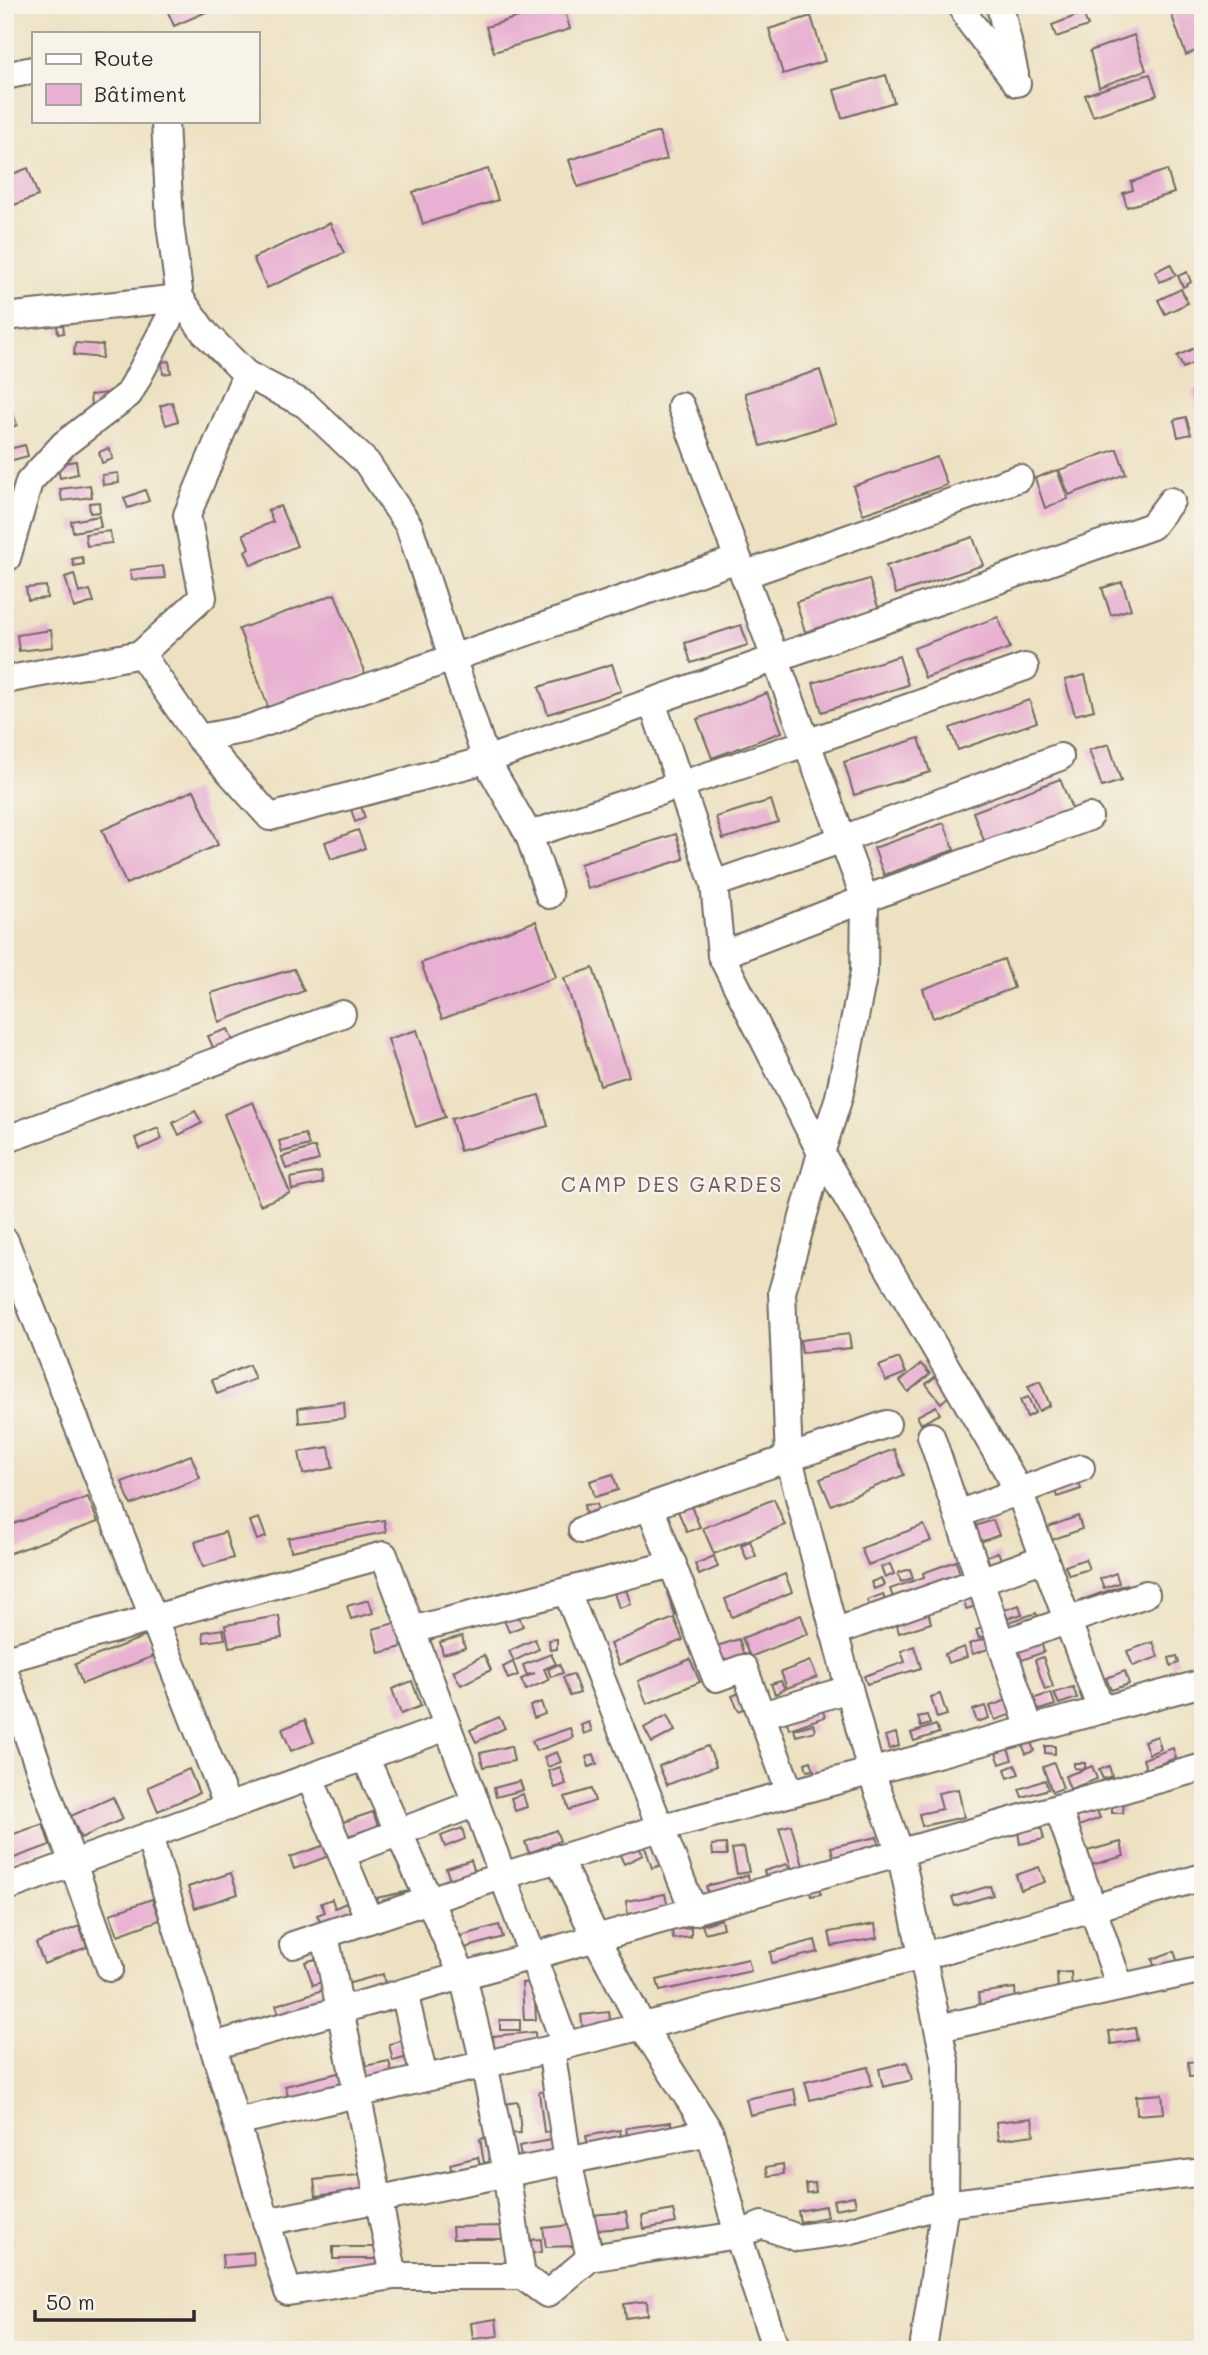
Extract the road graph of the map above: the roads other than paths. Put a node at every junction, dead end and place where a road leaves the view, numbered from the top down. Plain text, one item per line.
1 (961, 5) edge
2 (1000, 5) edge
3 (32, 70) edge
4 (5, 76) edge
5 (165, 122) edge
6 (180, 298) junction
7 (5, 317) edge
8 (246, 374) junction
9 (681, 406) dead end
10 (1019, 478) dead end
11 (1171, 501) dead end
12 (5, 557) edge
13 (741, 567) junction
14 (141, 654) junction
15 (454, 657) junction
16 (775, 658) junction
17 (1025, 667) dead end
18 (5, 680) edge
19 (652, 702) junction
20 (199, 737) junction
21 (806, 743) junction
22 (1060, 757) dead end
23 (486, 760) junction
24 (680, 784) junction
25 (1089, 817) dead end
26 (529, 835) junction
27 (843, 839) junction
28 (714, 884) junction
29 (549, 895) dead end
30 (864, 899) junction
31 (721, 955) junction
32 (342, 1014) dead end
33 (5, 1140) edge
34 (821, 1153) junction
35 (5, 1241) edge
36 (887, 1424) dead end
37 (931, 1436) dead end
38 (789, 1459) junction
39 (1081, 1468) dead end
40 (1019, 1491) junction
41 (650, 1507) junction
42 (958, 1514) junction
43 (582, 1530) dead end
44 (1045, 1558) junction
45 (673, 1564) junction
46 (981, 1581) junction
47 (567, 1592) junction
48 (1146, 1594) dead end
49 (154, 1618) junction
50 (1068, 1620) junction
51 (411, 1630) junction
52 (834, 1632) junction
53 (1002, 1643) junction
54 (5, 1659) edge
55 (5, 1672) edge
56 (1203, 1683) edge
57 (849, 1689) junction
58 (1101, 1710) junction
59 (762, 1715) junction
60 (447, 1727) junction
61 (1030, 1729) junction
62 (365, 1757) junction
63 (1203, 1767) edge
64 (872, 1772) junction
65 (310, 1778) junction
66 (790, 1793) junction
67 (476, 1802) junction
68 (228, 1807) junction
69 (1058, 1808) junction
70 (660, 1828) junction
71 (399, 1832) junction
72 (149, 1836) junction
73 (900, 1853) junction
74 (342, 1854) junction
75 (558, 1858) junction
76 (73, 1863) junction
77 (502, 1876) junction
78 (1203, 1877) edge
79 (5, 1888) edge
80 (430, 1899) junction
81 (1092, 1907) junction
82 (694, 1912) junction
83 (369, 1920) junction
84 (325, 1935) junction
85 (596, 1938) junction
86 (293, 1945) dead end
87 (530, 1956) junction
88 (923, 1956) junction
89 (110, 1968) dead end
90 (1203, 1969) edge
91 (463, 1976) junction
92 (1120, 1987) junction
93 (404, 1992) junction
94 (341, 2010) junction
95 (642, 2026) junction
96 (939, 2028) junction
97 (213, 2046) junction
98 (558, 2046) junction
99 (484, 2063) junction
100 (425, 2077) junction
101 (358, 2093) junction
102 (236, 2122) junction
103 (710, 2132) junction
104 (568, 2161) junction
105 (506, 2172) junction
106 (1203, 2172) edge
107 (379, 2197) junction
108 (945, 2204) junction
109 (266, 2222) junction
110 (738, 2235) junction
111 (590, 2259) junction
112 (394, 2276) junction
113 (522, 2276) junction
114 (776, 2350) edge
115 (923, 2350) edge

1 - 2 street
3 - 4 street
5 - 6 street
6 - 7 street
6 - 8 street
6 - 12 street
8 - 14 street
8 - 15 street
9 - 13 street
10 - 13 street
11 - 16 street
13 - 15 street
13 - 16 street
14 - 18 street
14 - 20 street
15 - 20 street
15 - 23 street
16 - 19 street
16 - 21 street
17 - 21 street
19 - 23 street
19 - 24 street
20 - 23 street
21 - 24 street
21 - 27 street
22 - 27 street
23 - 26 street
24 - 26 street
24 - 28 street
25 - 30 street
26 - 29 street
27 - 28 street
27 - 30 street
28 - 31 street
30 - 31 street
30 - 34 street
31 - 34 street
32 - 33 street
34 - 38 street
34 - 40 street
35 - 49 street
36 - 38 street
37 - 42 street
38 - 41 street
38 - 52 street
39 - 40 street
40 - 42 street
40 - 44 street
41 - 43 street
41 - 45 street
42 - 46 street
44 - 46 street
44 - 50 street
45 - 47 street
45 - 59 street
46 - 52 street
46 - 53 street
47 - 51 street
47 - 70 street
48 - 50 street
49 - 51 street
49 - 54 street
49 - 68 street
50 - 53 street
50 - 58 street
51 - 60 street
52 - 57 street
53 - 61 street
55 - 76 street
56 - 58 street
57 - 59 street
57 - 64 street
58 - 61 street
59 - 66 street
60 - 62 street
60 - 67 street
61 - 64 street
62 - 65 street
62 - 71 street
63 - 69 street
64 - 66 street
64 - 73 street
65 - 68 street
65 - 74 street
66 - 70 street
67 - 71 street
67 - 77 street
68 - 72 street
69 - 73 street
69 - 81 street
70 - 75 street
70 - 82 street
71 - 74 street
71 - 80 street
72 - 76 street
72 - 97 street
73 - 82 street
73 - 88 street
74 - 83 street
75 - 77 street
75 - 85 street
76 - 79 street
76 - 89 street
77 - 80 street
77 - 87 street
78 - 81 street
80 - 83 street
80 - 91 street
81 - 88 street
81 - 92 street
82 - 85 street
83 - 84 street
84 - 86 street
84 - 94 street
85 - 87 street
85 - 95 street
87 - 91 street
87 - 98 street
88 - 95 street
88 - 96 street
90 - 92 street
91 - 93 street
91 - 99 street
92 - 96 street
93 - 94 street
93 - 100 street
94 - 97 street
94 - 101 street
95 - 98 street
95 - 103 street
96 - 108 street
97 - 102 street
98 - 99 street
98 - 104 street
99 - 100 street
99 - 105 street
100 - 101 street
101 - 102 street
101 - 107 street
102 - 109 street
103 - 104 street
103 - 110 street
104 - 105 street
104 - 111 street
105 - 107 street
105 - 113 street
106 - 108 street
107 - 109 street
107 - 112 street
108 - 110 street
108 - 115 street
109 - 112 street
110 - 111 street
110 - 114 street
111 - 113 street
112 - 113 street

